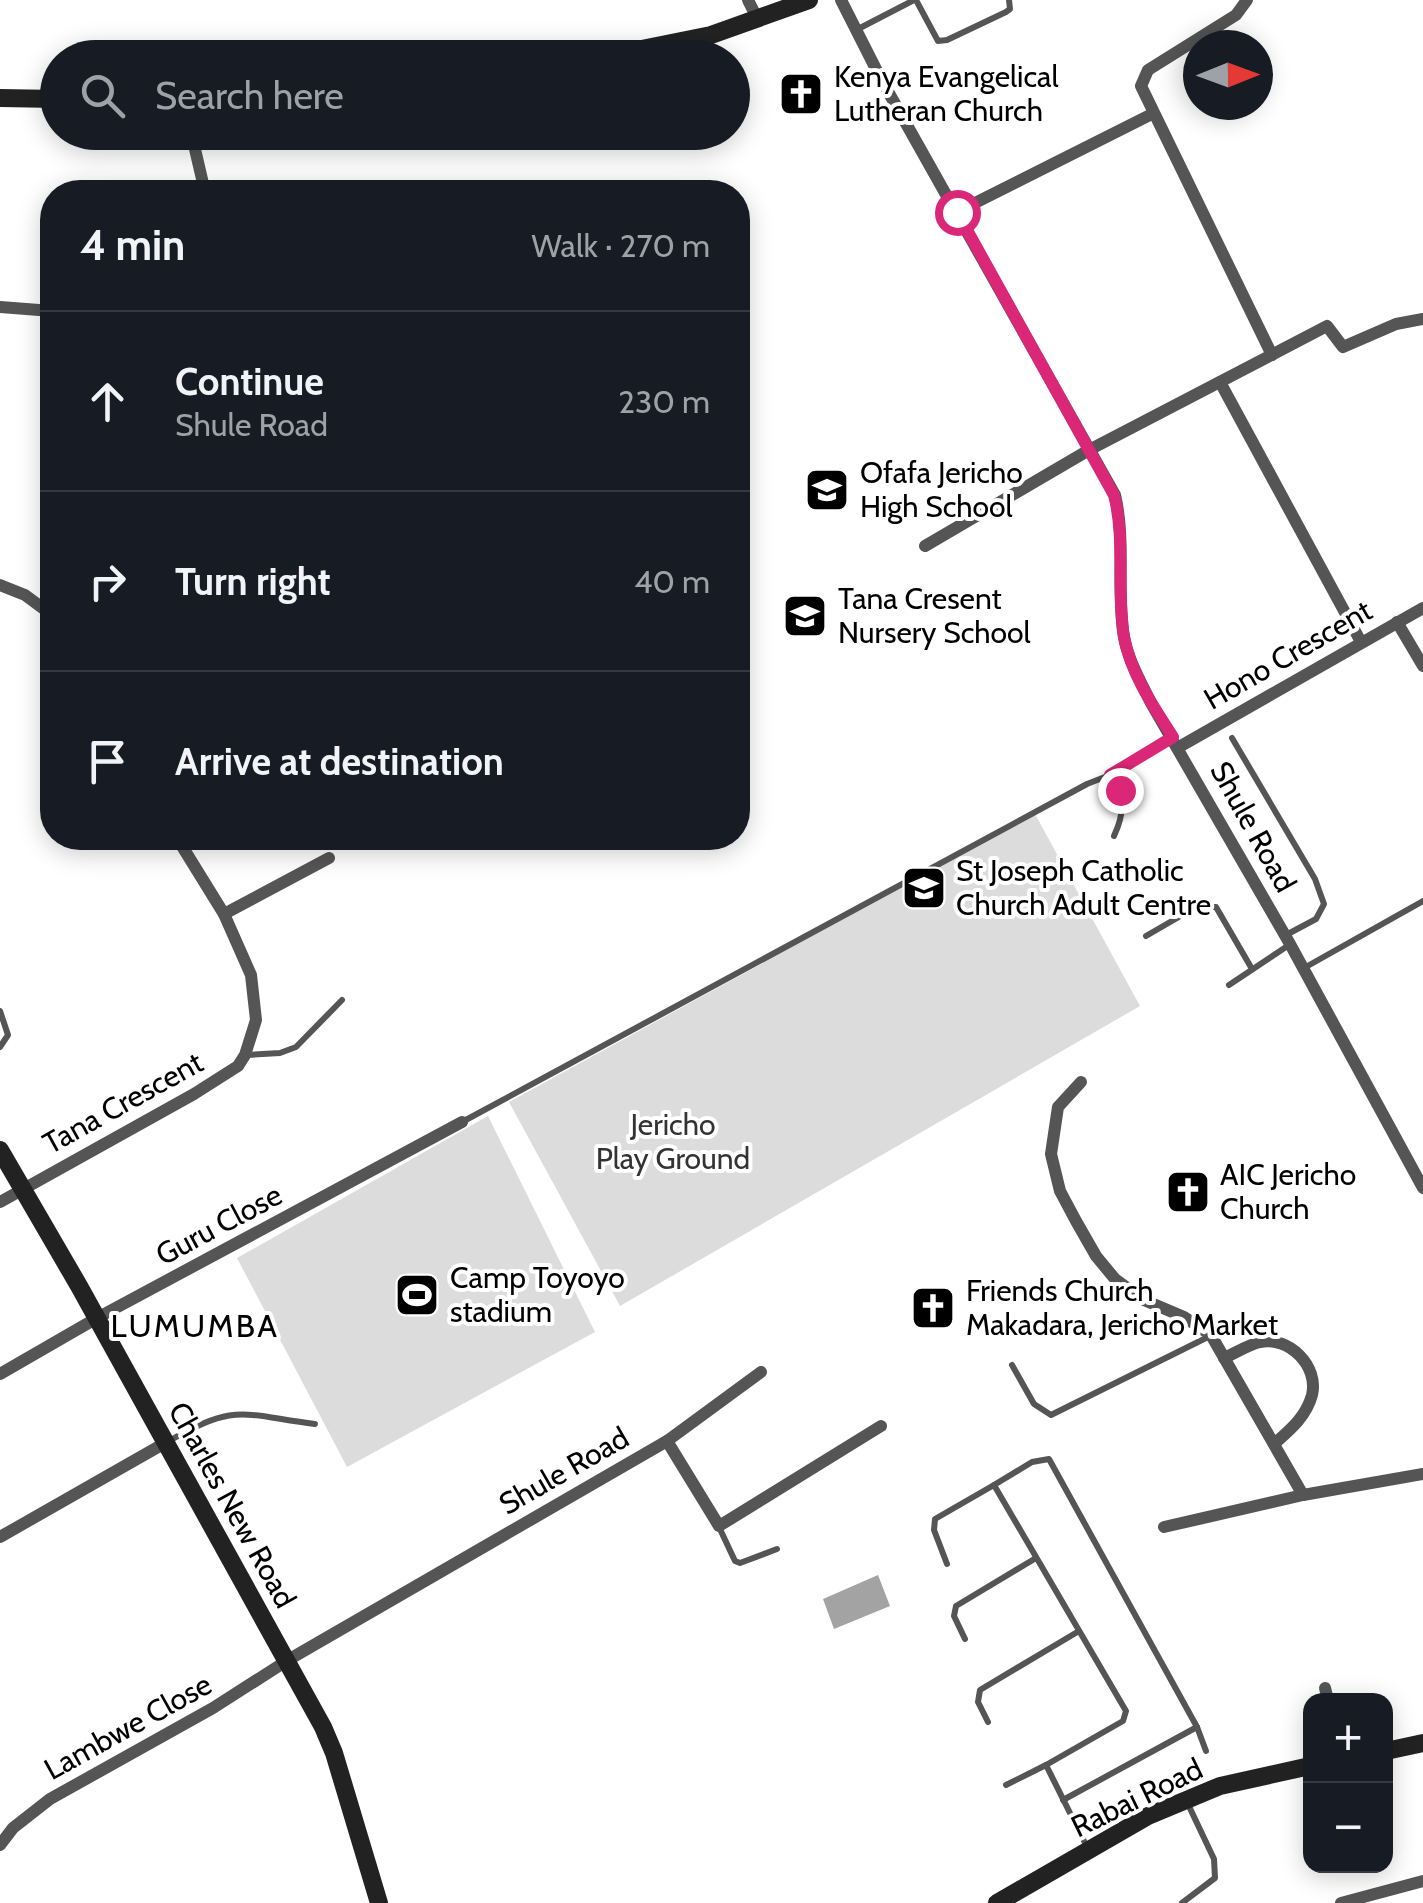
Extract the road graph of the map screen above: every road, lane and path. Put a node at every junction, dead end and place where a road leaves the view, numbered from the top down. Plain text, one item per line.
1 (748, 0) edge
2 (809, 0) edge
3 (841, 0) edge
4 (915, 0) edge
5 (1009, 0) edge
6 (1247, 0) edge
7 (758, 20) junction
8 (856, 30) junction
9 (687, 40) edge
10 (0, 98) edge
11 (40, 99) edge
12 (1152, 114) junction
13 (194, 150) edge
14 (201, 180) edge
15 (957, 212) junction
16 (0, 307) edge
17 (40, 309) edge
18 (1423, 319) edge
19 (1272, 355) junction
20 (1220, 382) junction
21 (1090, 450) junction
22 (925, 546) dead end
23 (0, 585) edge
24 (40, 606) edge
25 (1423, 608) edge
26 (1397, 622) junction
27 (1361, 642) junction
28 (1423, 666) edge
29 (1232, 738) dead end
30 (1176, 742) junction
31 (1110, 775) junction
32 (1114, 836) dead end
33 (184, 850) edge
34 (329, 858) dead end
35 (1423, 901) edge
36 (224, 914) junction
37 (1146, 936) dead end
38 (1288, 940) junction
39 (1252, 968) junction
40 (1303, 968) junction
41 (1229, 985) dead end
42 (342, 1000) dead end
43 (0, 1011) edge
44 (0, 1046) edge
45 (245, 1055) junction
46 (1081, 1082) dead end
47 (462, 1122) joint
48 (0, 1150) edge
49 (22, 1188) junction
50 (1423, 1188) edge
51 (0, 1202) edge
52 (97, 1318) junction
53 (1211, 1335) junction
54 (1224, 1358) junction
55 (1012, 1365) dead end
56 (761, 1372) dead end
57 (0, 1374) edge
58 (315, 1424) dead end
59 (881, 1426) dead end
60 (666, 1441) junction
61 (166, 1443) junction
62 (1274, 1444) junction
63 (1423, 1474) edge
64 (994, 1485) junction
65 (1303, 1495) junction
66 (719, 1526) junction
67 (1164, 1527) dead end
68 (0, 1537) edge
69 (777, 1549) dead end
70 (1036, 1558) junction
71 (947, 1564) dead end
72 (1080, 1631) junction
73 (965, 1639) dead end
74 (288, 1660) junction
75 (988, 1722) dead end
76 (1197, 1726) junction
77 (1423, 1743) edge
78 (1393, 1749) edge
79 (1206, 1750) dead end
80 (1046, 1765) junction
81 (1303, 1768) edge
82 (1006, 1785) dead end
83 (1064, 1800) junction
84 (1186, 1800) junction
85 (0, 1846) edge
86 (1088, 1850) junction
87 (1423, 1881) edge
88 (379, 1903) edge
89 (998, 1903) edge
90 (1182, 1903) edge
91 (1341, 1903) edge

1 - 7 street
2 - 7 street
3 - 8 street, Shule Road
4 - 5 lane
4 - 8 lane
6 - 12 street
7 - 9 street
8 - 15 street, Shule Road
10 - 11 street
12 - 15 street
12 - 19 street
13 - 14 street
15 - 21 street, Shule Road
16 - 17 street
18 - 19 street
19 - 20 street
20 - 21 street
20 - 27 street
21 - 22 street
21 - 30 street, Shule Road
23 - 24 street
25 - 26 street, Hono Crescent
26 - 27 street, Hono Crescent
26 - 28 street
27 - 30 street, Hono Crescent
29 - 38 lane
30 - 31 lane
30 - 38 street, Shule Road
31 - 32 lane
31 - 47 lane
33 - 36 street, Tana Crescent
34 - 36 street
35 - 40 lane
36 - 45 street, Tana Crescent
37 - 39 lane
38 - 39 lane
38 - 40 street, Shule Road
39 - 41 lane
40 - 50 street, Shule Road
42 - 45 lane
43 - 44 lane
45 - 49 street, Tana Crescent
46 - 53 street
47 - 52 street, Guru Close
48 - 49 street, Charles New Road
49 - 51 street
49 - 52 street, Charles New Road
52 - 57 street, Guru Close
52 - 61 street, Charles New Road
53 - 54 street
53 - 55 lane
54 - 62 street
54 - 62 street
56 - 60 street
58 - 61 lane
59 - 66 street
60 - 66 street, Shule Road
60 - 74 street, Shule Road
61 - 68 street
61 - 74 street, Charles New Road
62 - 65 street
63 - 65 street
64 - 70 lane
64 - 71 lane
64 - 76 lane
65 - 67 street
66 - 69 lane
70 - 72 lane
70 - 73 lane
72 - 75 lane
72 - 80 lane
74 - 85 street, Lambwe Close
74 - 88 street, Charles New Road
76 - 79 lane
76 - 83 lane
77 - 78 street
80 - 82 lane
80 - 83 lane
81 - 84 street, Rabai Road
83 - 86 lane
84 - 86 street, Rabai Road
84 - 90 lane
86 - 89 street, Rabai Road
87 - 91 street

